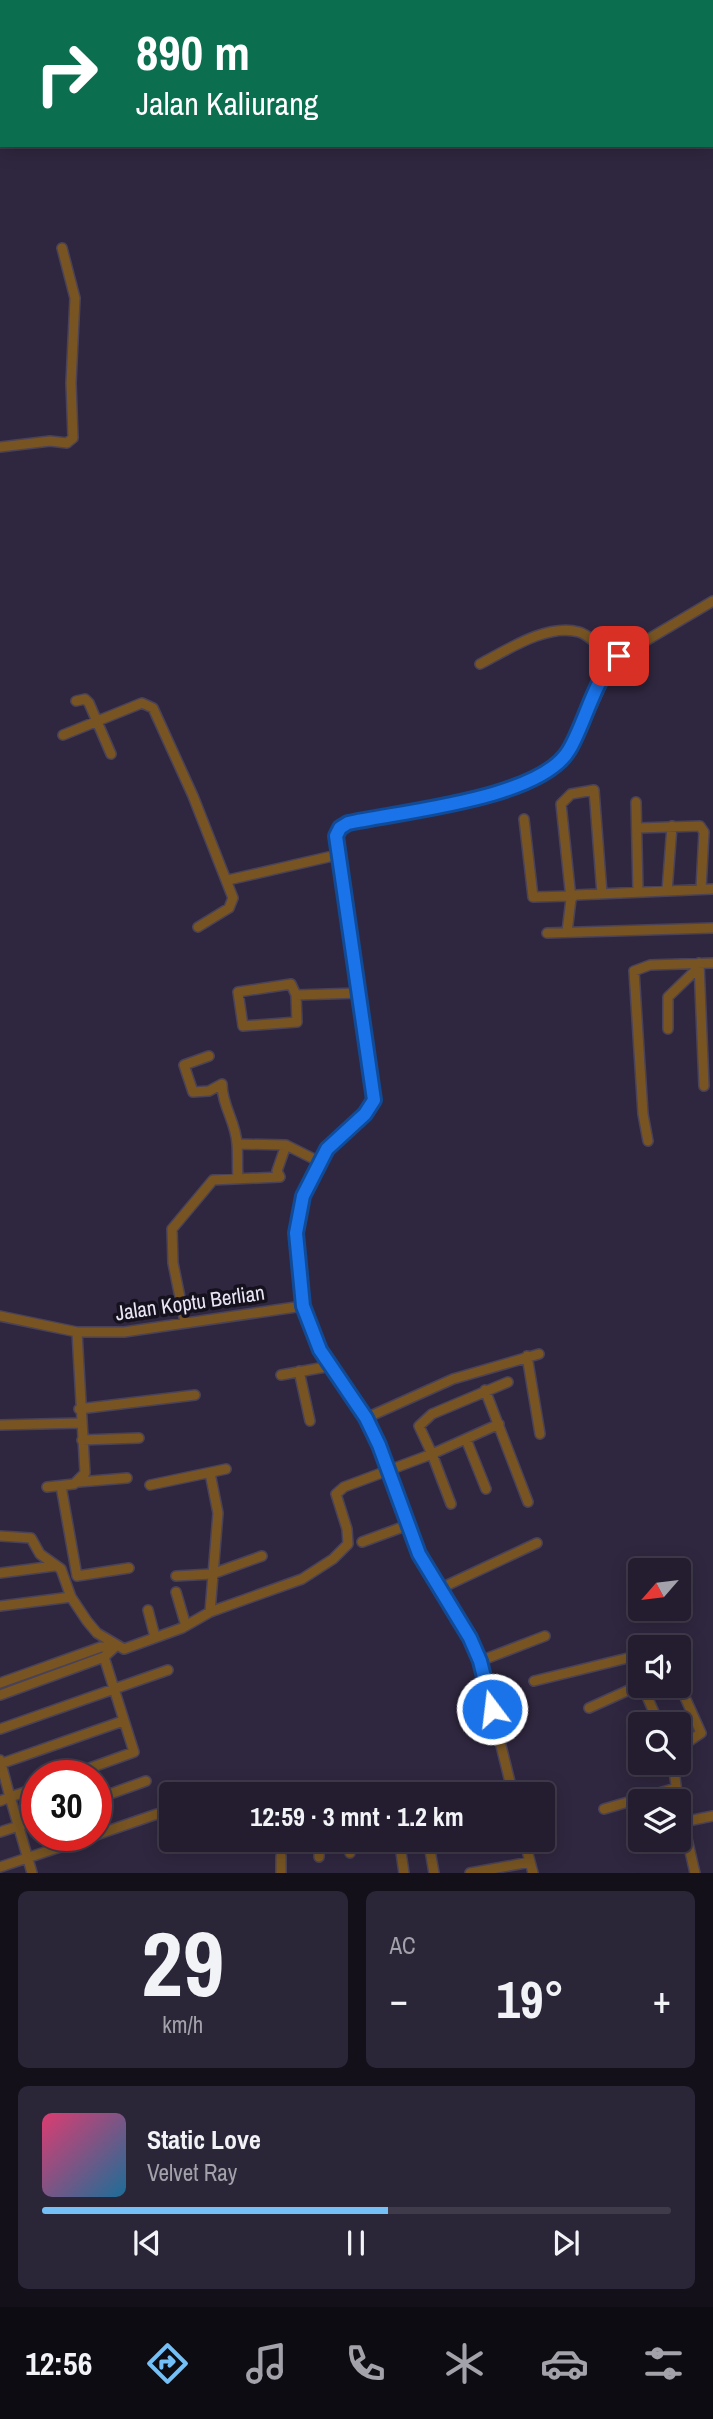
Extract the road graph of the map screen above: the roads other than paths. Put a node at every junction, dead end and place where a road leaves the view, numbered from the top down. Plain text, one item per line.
1 (62, 248) dead end
2 (0, 447) edge
3 (713, 601) edge
4 (613, 660) junction
5 (480, 664) dead end
6 (76, 701) dead end
7 (98, 721) junction
8 (63, 735) dead end
9 (111, 754) dead end
10 (636, 802) dead end
11 (524, 819) dead end
12 (672, 826) junction
13 (638, 828) junction
14 (702, 849) junction
15 (713, 849) edge
16 (337, 855) junction
17 (228, 880) junction
18 (701, 889) junction
19 (713, 889) edge
20 (638, 891) junction
21 (667, 891) junction
22 (602, 894) junction
23 (571, 897) junction
24 (198, 927) dead end
25 (713, 928) edge
26 (567, 932) junction
27 (547, 933) dead end
28 (713, 963) edge
29 (699, 965) junction
30 (359, 993) junction
31 (296, 995) junction
32 (668, 1029) dead end
33 (209, 1056) dead end
34 (704, 1087) dead end
35 (648, 1140) dead end
36 (237, 1144) junction
37 (286, 1144) junction
38 (318, 1161) junction
39 (238, 1178) junction
40 (303, 1306) junction
41 (0, 1317) edge
42 (186, 1322) junction
43 (77, 1332) junction
44 (539, 1354) dead end
45 (527, 1356) junction
46 (331, 1366) junction
47 (299, 1371) junction
48 (281, 1375) dead end
49 (508, 1382) dead end
50 (485, 1390) junction
51 (195, 1395) dead end
52 (79, 1409) junction
53 (366, 1418) junction
54 (310, 1421) dead end
55 (81, 1423) junction
56 (499, 1424) junction
57 (0, 1425) edge
58 (540, 1434) dead end
59 (139, 1438) dead end
60 (466, 1439) junction
61 (82, 1440) junction
62 (432, 1454) junction
63 (226, 1469) dead end
64 (390, 1472) junction
65 (210, 1473) junction
66 (127, 1478) dead end
67 (79, 1482) junction
68 (150, 1485) dead end
69 (61, 1486) junction
70 (47, 1487) dead end
71 (486, 1489) dead end
72 (528, 1502) dead end
73 (451, 1504) dead end
74 (408, 1525) junction
75 (0, 1536) edge
76 (362, 1542) dead end
77 (537, 1543) dead end
78 (262, 1556) dead end
79 (56, 1566) junction
80 (129, 1568) dead end
81 (0, 1573) edge
82 (212, 1574) junction
83 (176, 1576) dead end
84 (439, 1589) junction
85 (176, 1592) dead end
86 (71, 1597) junction
87 (0, 1606) edge
88 (148, 1610) dead end
89 (210, 1612) junction
90 (186, 1626) junction
91 (545, 1636) dead end
92 (155, 1637) junction
93 (116, 1646) junction
94 (104, 1657) junction
95 (628, 1658) edge
96 (480, 1661) junction
97 (168, 1670) dead end
98 (534, 1681) dead end
99 (0, 1683) edge
100 (628, 1689) edge
101 (114, 1690) junction
102 (0, 1695) edge
103 (685, 1698) edge
104 (589, 1708) dead end
105 (124, 1721) junction
106 (0, 1729) edge
107 (691, 1739) edge
108 (112, 1760) edge
109 (0, 1763) edge
110 (674, 1775) edge
111 (146, 1781) dead end
112 (510, 1782) edge
113 (676, 1788) joint
114 (21, 1793) edge
115 (112, 1793) edge
116 (10, 1797) junction
117 (0, 1801) edge
118 (604, 1809) dead end
119 (157, 1814) dead end
120 (713, 1816) edge
121 (691, 1820) edge
122 (21, 1825) edge
123 (18, 1826) junction
124 (112, 1829) edge
125 (0, 1832) edge
126 (48, 1851) edge
127 (319, 1852) edge
128 (401, 1852) edge
129 (430, 1852) edge
130 (527, 1852) edge
131 (690, 1852) edge
132 (281, 1856) dead end
133 (319, 1857) dead end
134 (28, 1858) junction
135 (530, 1862) junction
136 (0, 1867) edge
137 (32, 1873) edge
138 (281, 1873) edge
139 (404, 1873) edge
140 (434, 1873) edge
141 (470, 1873) edge
142 (533, 1873) edge
143 (695, 1873) edge

1 - 2 street
3 - 4 street
4 - 5 street
4 - 16 street
6 - 7 street
7 - 8 street
7 - 9 street
7 - 17 street
10 - 13 street
11 - 23 street
12 - 13 street
12 - 14 street
12 - 21 street
13 - 20 street
14 - 15 street
14 - 18 street
16 - 17 street
16 - 30 street
17 - 24 street
18 - 19 street
18 - 21 street
20 - 21 street
20 - 22 street
22 - 23 street
22 - 23 street
23 - 26 street
25 - 26 street
26 - 27 street
28 - 29 street
29 - 32 street
29 - 34 street
29 - 35 street
30 - 31 street
30 - 38 street
31 - 31 street
33 - 36 street
36 - 37 street
36 - 39 street
37 - 38 street
37 - 39 street
38 - 40 street
39 - 42 street
40 - 42 street, Jalan Koptu Berlian
40 - 46 street
41 - 43 street, Jalan Koptu Berlian
42 - 43 street, Jalan Koptu Berlian
43 - 52 street
44 - 45 street
45 - 53 street
45 - 58 street
46 - 47 street
46 - 53 street
47 - 48 street
47 - 54 street
49 - 50 street
50 - 56 street
50 - 62 street
51 - 52 street
52 - 55 street
53 - 64 street
55 - 57 street
55 - 61 street
56 - 60 street
56 - 72 street
59 - 61 street
60 - 62 street
60 - 71 street
61 - 67 street
62 - 64 street
62 - 73 street
63 - 65 street
64 - 74 street
64 - 89 street
65 - 68 street
65 - 82 street
66 - 67 street
67 - 69 street
69 - 70 street
69 - 80 street
74 - 76 street
74 - 84 street
75 - 79 street
77 - 84 street
78 - 82 street
79 - 81 street
79 - 86 street
82 - 83 street
82 - 89 street
84 - 96 street
85 - 90 street
86 - 87 street
86 - 93 street
88 - 92 street
89 - 90 street
90 - 92 street
91 - 96 street
92 - 93 street
93 - 94 street
93 - 99 street
94 - 101 street
94 - 102 street
95 - 98 street
96 - 112 street
97 - 101 street
100 - 104 street
101 - 105 street
101 - 106 street
103 - 107 street
105 - 108 street
105 - 109 street
109 - 116 street
110 - 113 street
111 - 115 street
113 - 118 street
114 - 116 street
116 - 117 street
116 - 123 street
119 - 124 street
120 - 121 street
122 - 123 street
123 - 125 street
123 - 134 street
126 - 134 street
127 - 133 street
128 - 139 street
129 - 140 street
130 - 135 street
131 - 143 street
132 - 138 street
134 - 136 street
134 - 137 street
135 - 141 street
135 - 142 street

